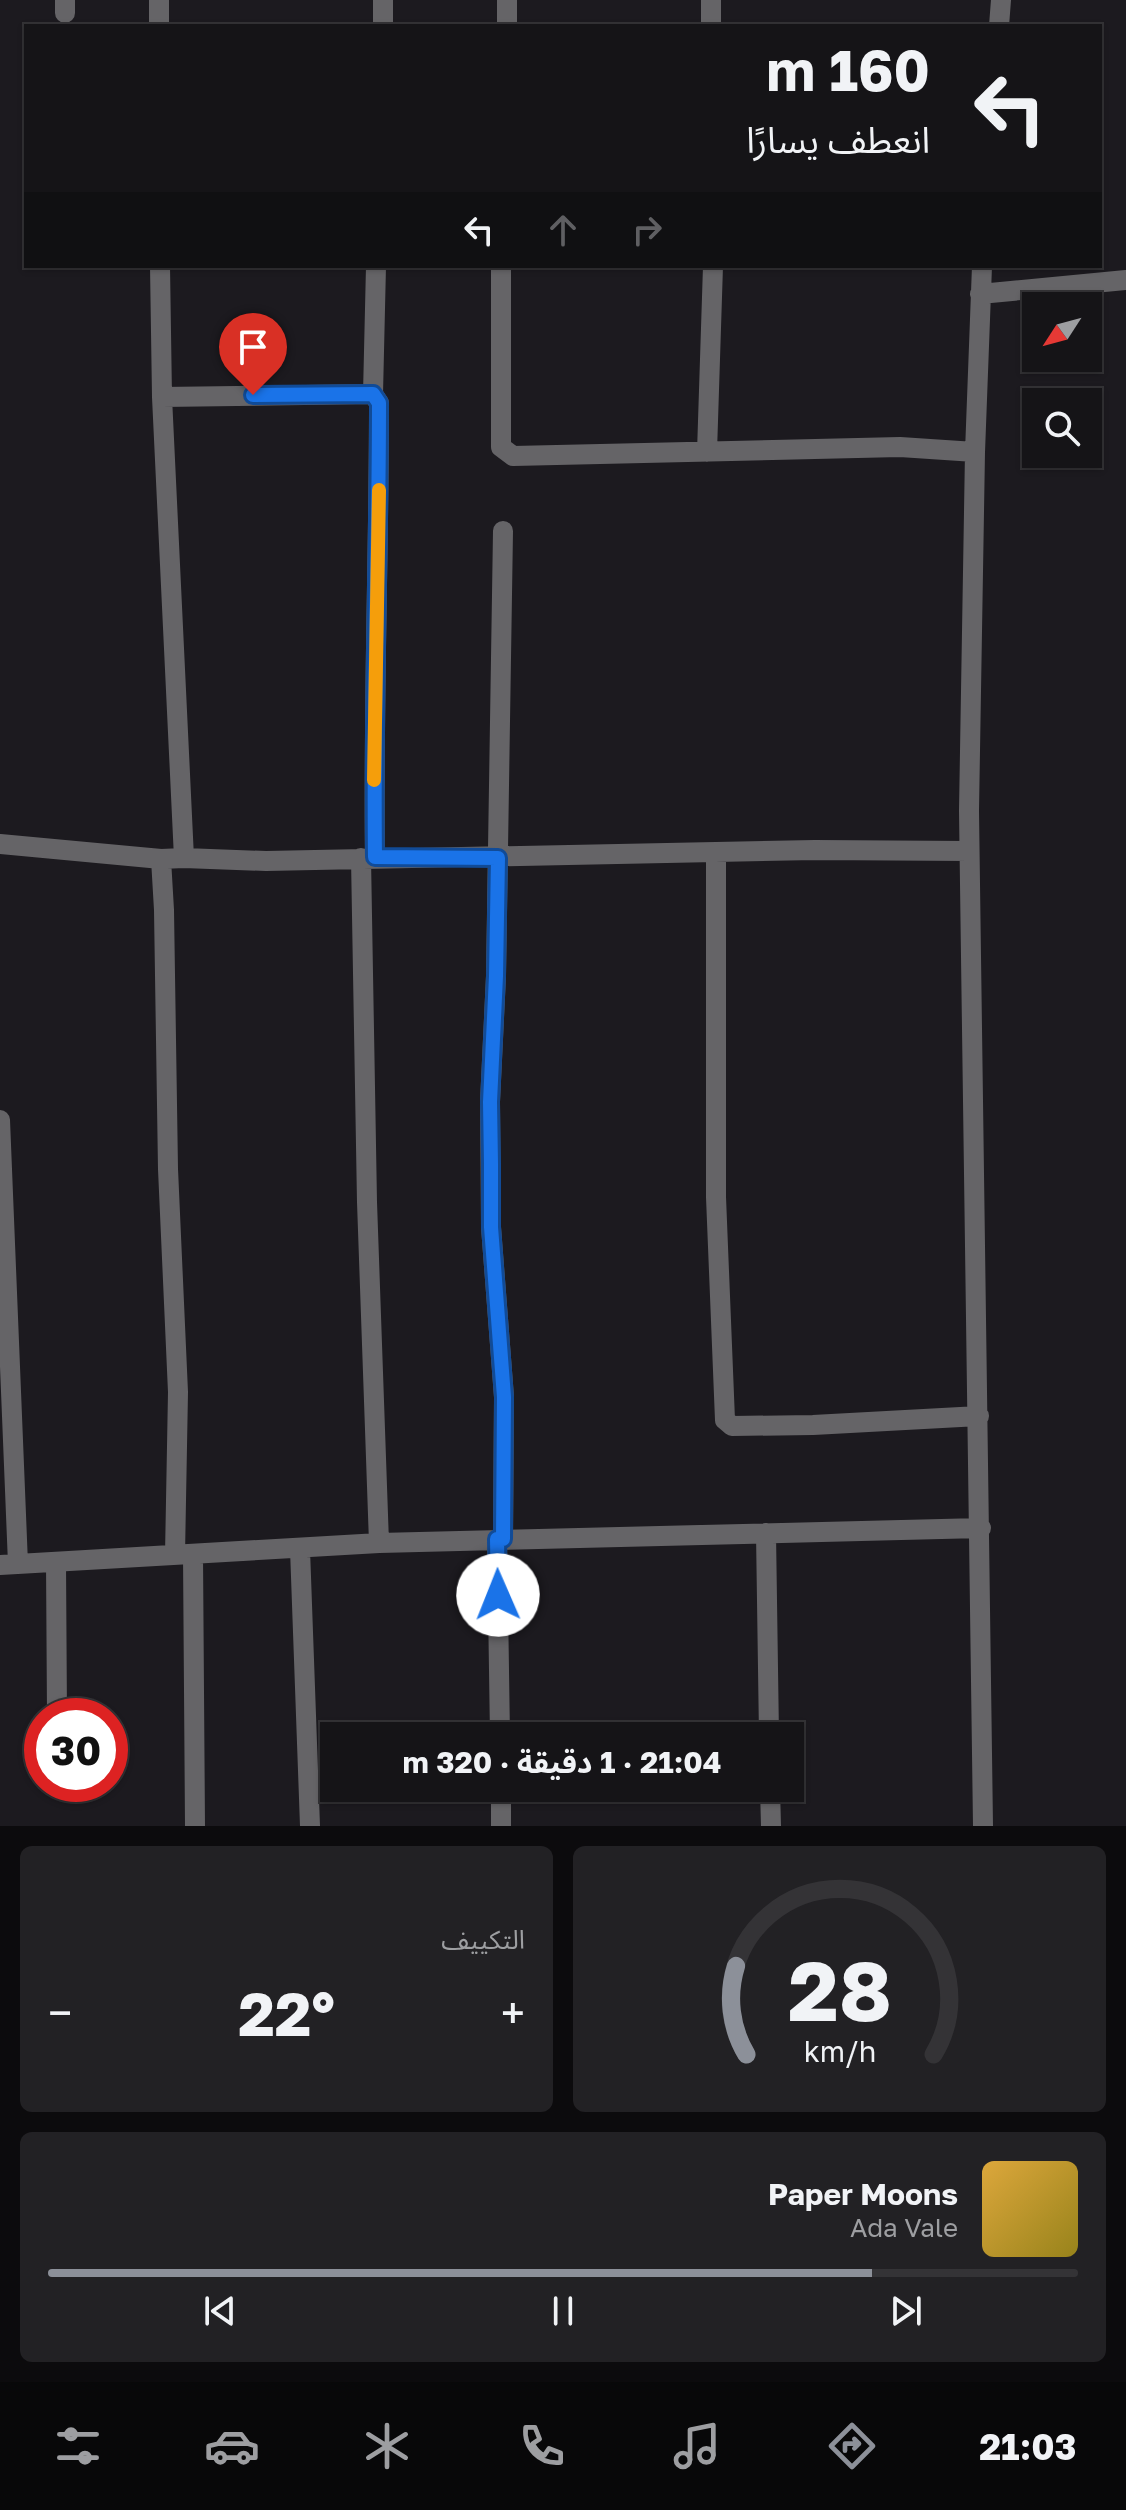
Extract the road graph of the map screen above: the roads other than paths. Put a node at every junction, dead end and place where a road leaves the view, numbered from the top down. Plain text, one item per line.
1 (159, 0) edge
2 (383, 0) edge
3 (507, 0) edge
4 (711, 0) edge
5 (1001, 0) edge
6 (159, 24) edge
7 (383, 24) edge
8 (507, 24) edge
9 (711, 24) edge
10 (999, 24) edge
11 (160, 268) edge
12 (376, 268) edge
13 (501, 268) edge
14 (713, 268) edge
15 (982, 268) edge
16 (1126, 280) edge
17 (980, 294) junction
18 (373, 394) junction
19 (162, 397) junction
20 (707, 452) junction
21 (975, 452) junction
22 (503, 531) dead end
23 (0, 844) edge
24 (969, 851) junction
25 (716, 852) junction
26 (184, 858) junction
27 (368, 858) junction
28 (498, 858) junction
29 (161, 859) junction
30 (0, 1120) edge
31 (979, 1416) junction
32 (981, 1528) junction
33 (766, 1533) junction
34 (500, 1539) junction
35 (379, 1543) junction
36 (300, 1549) junction
37 (184, 1555) junction
38 (56, 1562) junction
39 (9, 1565) edge
40 (57, 1698) edge
41 (500, 1722) edge
42 (769, 1722) edge
43 (501, 1802) edge
44 (770, 1802) edge
45 (195, 1826) edge
46 (310, 1826) edge
47 (501, 1826) edge
48 (771, 1826) edge
49 (983, 1826) edge

1 - 6 street
2 - 7 street
3 - 8 street
4 - 9 street
5 - 10 street
11 - 19 street
12 - 18 street
13 - 20 street
14 - 20 street
15 - 17 street
16 - 17 street
17 - 21 street
18 - 19 street
18 - 27 street
19 - 26 street
20 - 21 street
21 - 24 street
22 - 28 street
23 - 29 street
24 - 25 street
24 - 31 street
25 - 28 street
25 - 31 street
26 - 27 street
26 - 29 street
27 - 28 street
27 - 35 street
28 - 34 street
29 - 37 street
30 - 39 street
31 - 32 street
32 - 33 street
32 - 49 street
33 - 34 street
33 - 42 street
34 - 35 street
34 - 41 street
35 - 36 street
36 - 37 street
36 - 46 street
37 - 38 street
37 - 45 street
38 - 39 street
38 - 40 street
43 - 47 street
44 - 48 street

